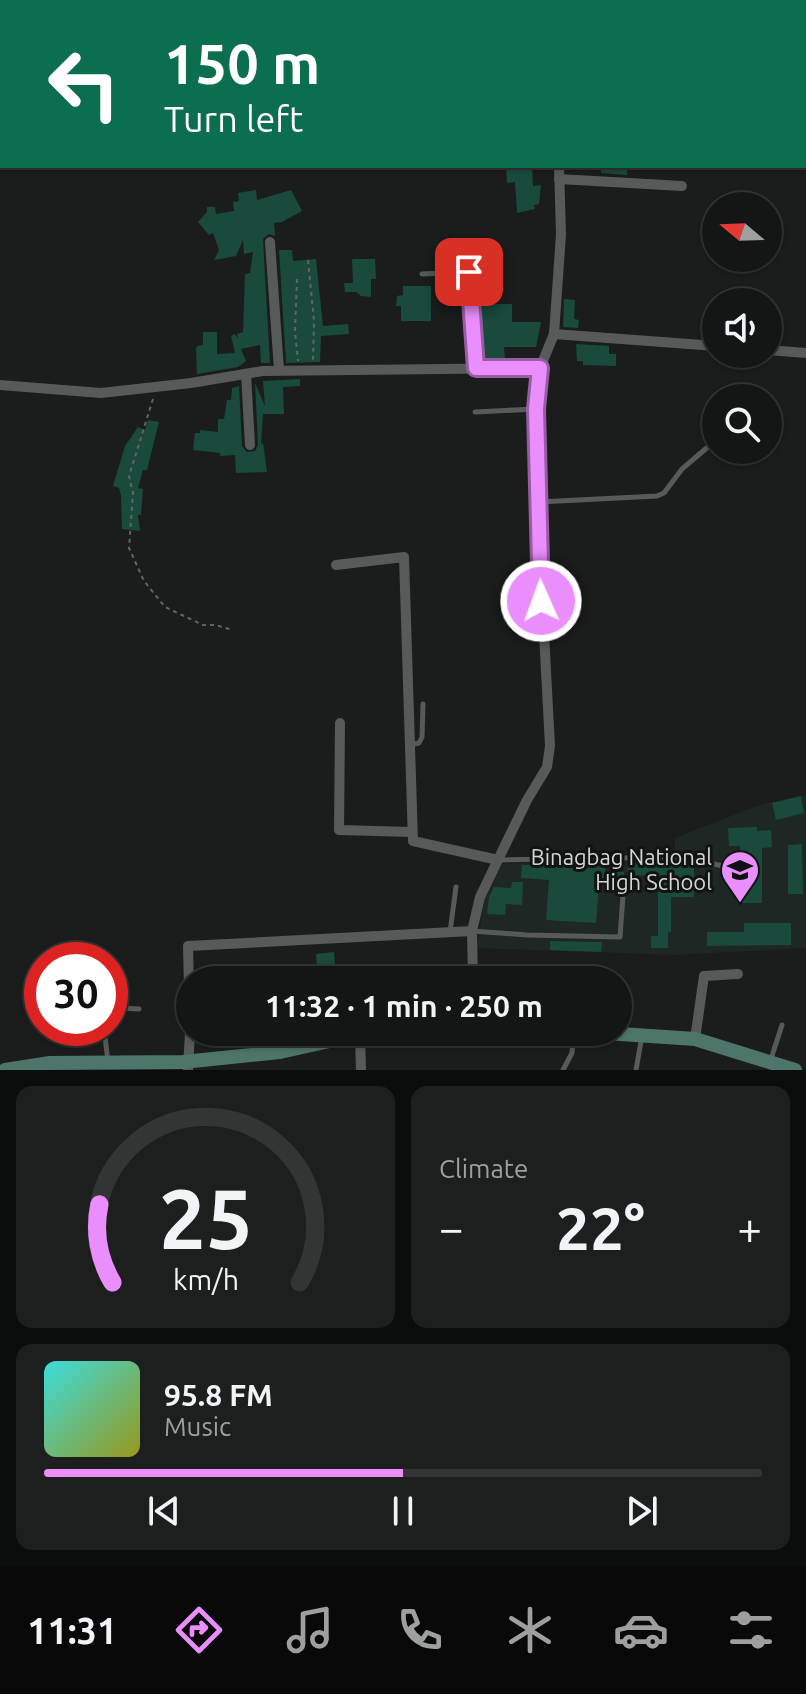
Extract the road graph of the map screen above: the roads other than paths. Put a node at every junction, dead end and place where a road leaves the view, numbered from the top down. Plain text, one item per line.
1 (559, 168) edge
2 (559, 179) junction
3 (682, 186) dead end
4 (270, 242) dead end
5 (422, 274) dead end
6 (554, 334) junction
7 (702, 345) edge
8 (782, 351) edge
9 (806, 353) edge
10 (476, 368) junction
11 (540, 368) junction
12 (279, 370) junction
13 (246, 374) junction
14 (0, 385) edge
15 (536, 409) junction
16 (475, 412) dead end
17 (250, 445) dead end
18 (702, 452) edge
19 (537, 502) junction
20 (336, 565) dead end
21 (423, 704) dead end
22 (340, 723) dead end
23 (409, 745) junction
24 (412, 832) junction
25 (498, 860) junction
26 (732, 868) dead end
27 (456, 887) dead end
28 (623, 895) dead end
29 (472, 931) junction
30 (450, 932) junction
31 (188, 966) edge
32 (473, 966) edge
33 (738, 974) dead end
34 (128, 1008) edge
35 (139, 1009) dead end
36 (782, 1025) dead end
37 (632, 1035) edge
38 (643, 1036) junction
39 (695, 1039) junction
40 (264, 1046) edge
41 (295, 1046) edge
42 (360, 1046) edge
43 (573, 1046) edge
44 (264, 1054) junction
45 (763, 1064) edge
46 (102, 1065) edge
47 (131, 1066) edge
48 (190, 1066) edge
49 (5, 1070) edge
50 (361, 1070) edge
51 (563, 1070) edge
52 (636, 1070) edge
53 (795, 1070) edge

1 - 2 street
2 - 3 street
2 - 6 street
4 - 12 street
5 - 10 lane
6 - 7 street
6 - 11 street
8 - 9 street
10 - 11 street
10 - 12 street
11 - 15 street
12 - 13 street
13 - 14 street
13 - 17 street
15 - 16 lane
15 - 19 street
18 - 19 lane
19 - 25 street
20 - 23 street
21 - 23 lane
22 - 24 street
23 - 24 street
24 - 25 street
25 - 26 lane
25 - 29 street
27 - 30 lane
28 - 29 lane
29 - 30 street
29 - 32 street
30 - 31 street
33 - 39 street
34 - 35 lane
36 - 45 lane
37 - 38 main road
38 - 39 main road
38 - 52 lane
39 - 45 main road
40 - 44 lane
41 - 44 main road
42 - 50 street
43 - 51 lane
44 - 48 main road
45 - 53 main road
46 - 47 main road
46 - 49 main road
47 - 48 main road

